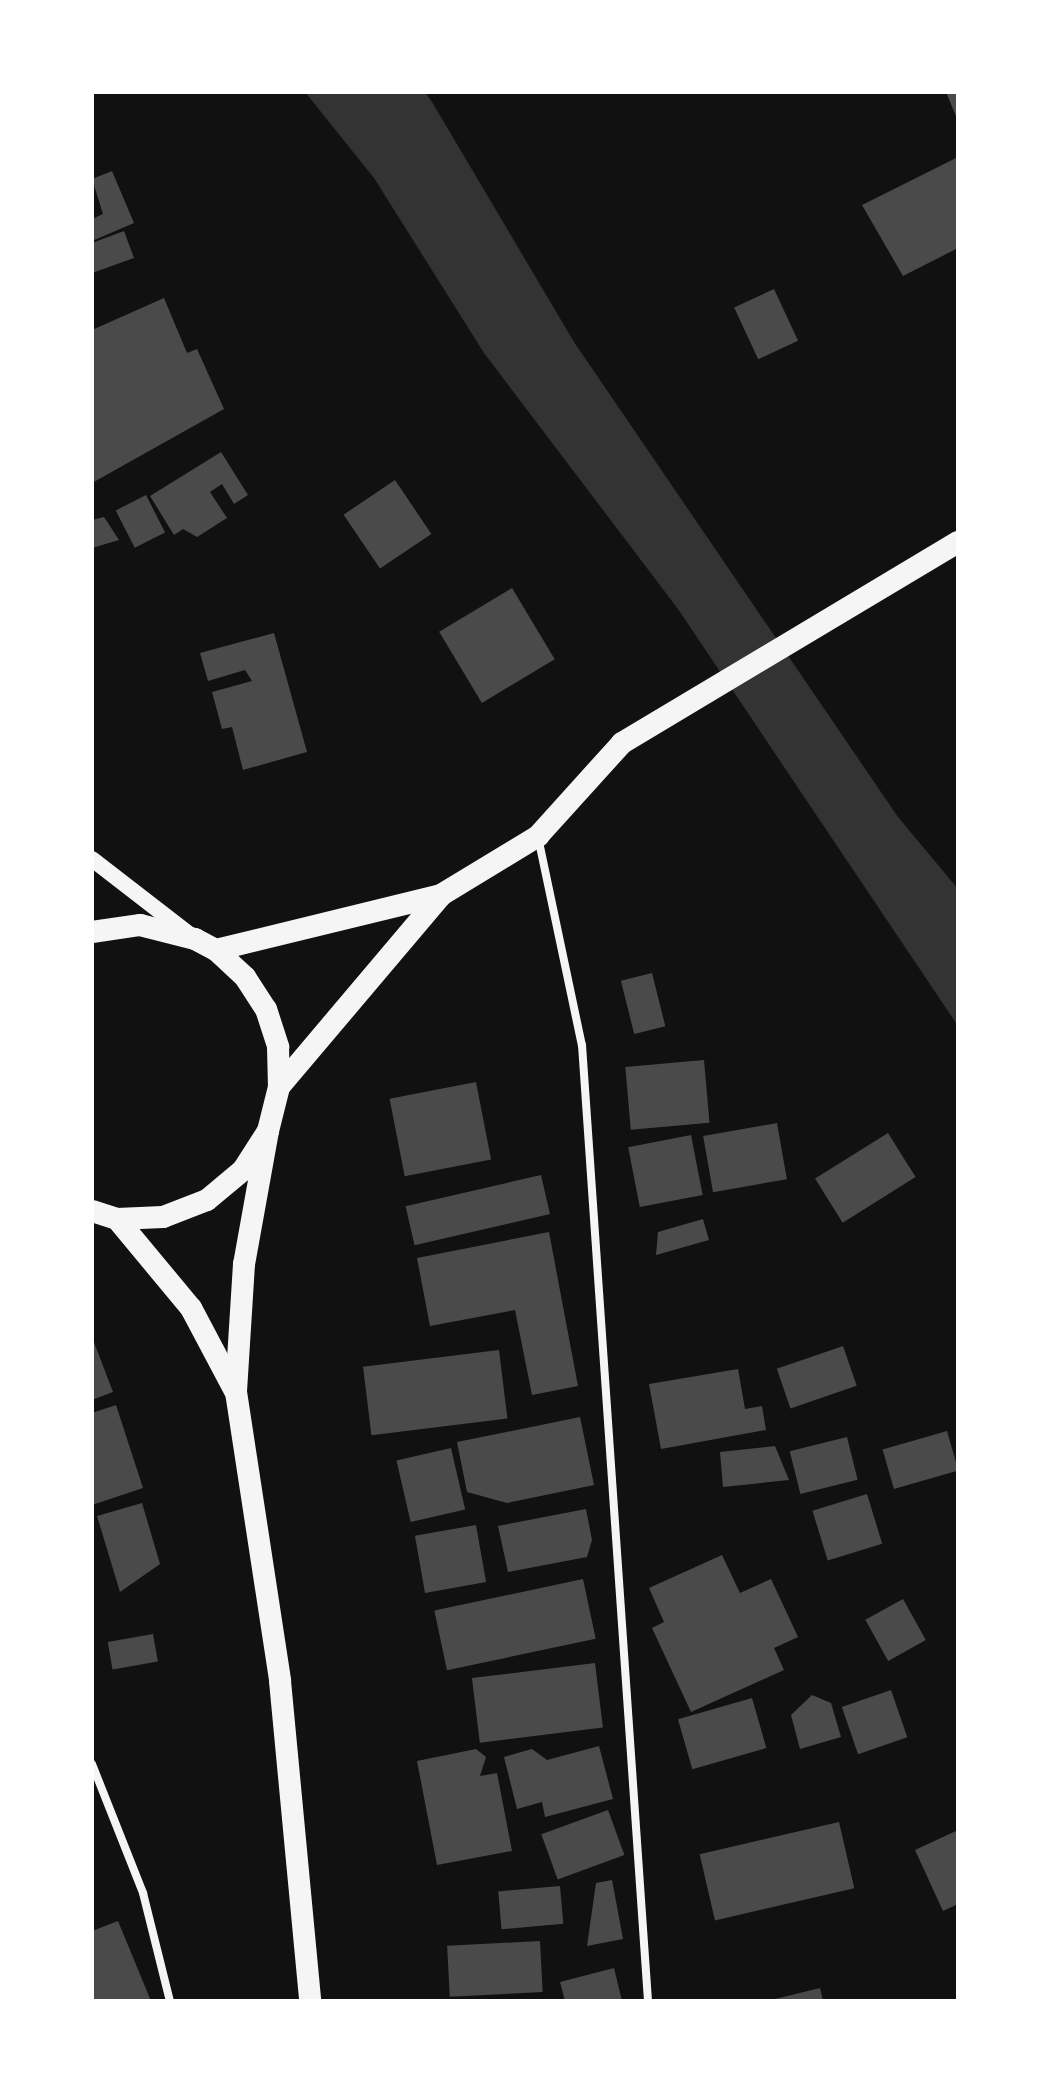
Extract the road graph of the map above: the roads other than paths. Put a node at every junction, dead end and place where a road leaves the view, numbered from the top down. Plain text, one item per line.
1 (958, 542) edge
2 (538, 836) junction
3 (92, 859) edge
4 (441, 895) junction
5 (92, 932) edge
6 (195, 939) junction
7 (216, 950) junction
8 (279, 1087) junction
9 (268, 1131) junction
10 (92, 1211) edge
11 (117, 1219) junction
12 (236, 1392) junction
13 (92, 1764) edge
14 (170, 2001) edge
15 (310, 2001) edge
16 (648, 2001) edge

1 - 2 highway
2 - 4 highway
2 - 16 street
3 - 6 main road
4 - 7 highway
4 - 8 highway
5 - 6 highway
6 - 7 highway
7 - 8 highway
8 - 9 highway
9 - 11 highway
9 - 12 highway
10 - 11 highway
11 - 12 highway
12 - 15 highway
13 - 14 street

